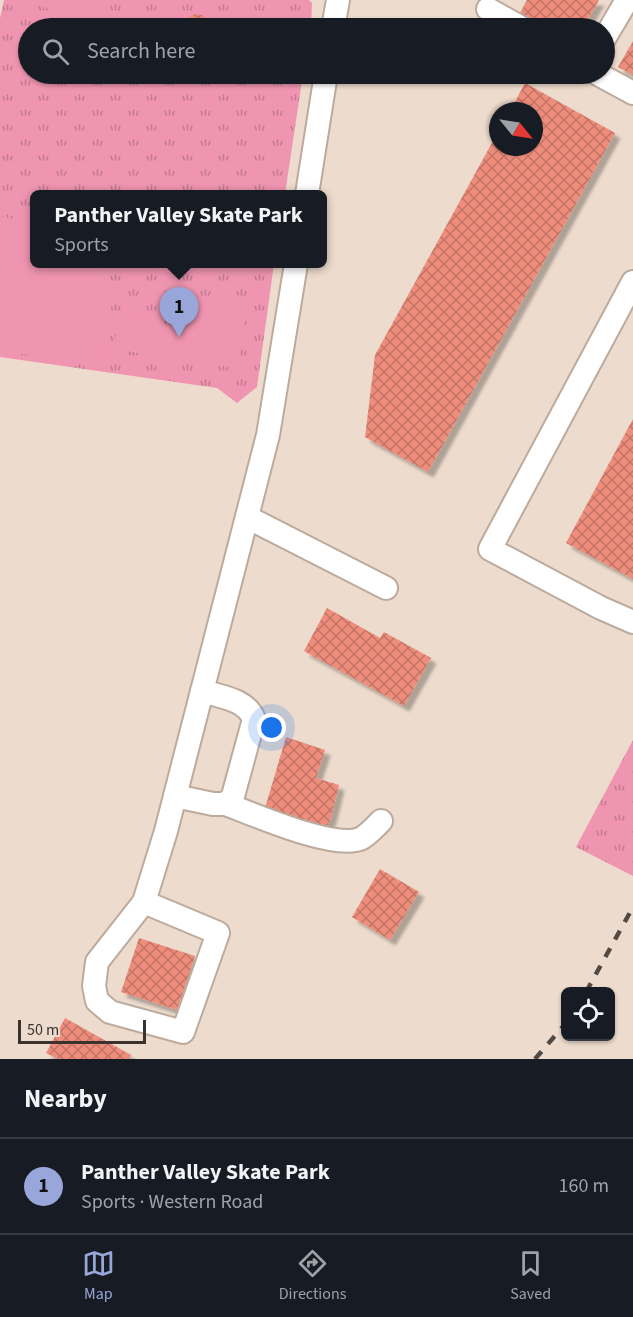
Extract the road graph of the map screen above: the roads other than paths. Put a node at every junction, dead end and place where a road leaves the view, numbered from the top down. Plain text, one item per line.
1 (338, 0) edge
2 (627, 0) edge
3 (485, 3) edge
4 (335, 18) edge
5 (507, 18) edge
6 (615, 20) edge
7 (615, 83) edge
8 (324, 84) edge
9 (633, 93) edge
10 (308, 190) edge
11 (295, 268) edge
12 (633, 282) edge
13 (247, 517) junction
14 (386, 588) dead end
15 (633, 622) edge
16 (202, 691) junction
17 (175, 796) junction
18 (226, 804) junction
19 (381, 821) dead end
20 (144, 902) junction

1 - 4 street
2 - 6 street
3 - 5 street
7 - 9 street
8 - 10 street
11 - 13 street
12 - 15 street
13 - 14 street
13 - 16 street
16 - 17 street
16 - 18 street
17 - 18 street
17 - 20 street
18 - 19 street
20 - 20 street

